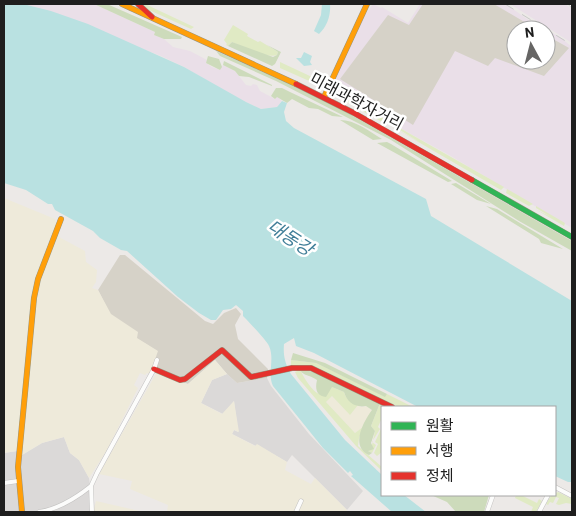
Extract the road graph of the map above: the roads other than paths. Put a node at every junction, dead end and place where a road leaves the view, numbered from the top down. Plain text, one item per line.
1 (122, 4) edge
2 (138, 4) edge
3 (367, 4) edge
4 (156, 20) junction
5 (324, 97) junction
6 (61, 219) dead end
7 (572, 237) edge
8 (157, 360) dead end
9 (154, 369) junction
10 (390, 406) edge
11 (18, 481) junction
12 (4, 483) edge
13 (91, 486) junction
14 (556, 488) edge
15 (493, 496) edge
16 (547, 496) edge
17 (572, 496) edge
18 (301, 502) dead end
19 (22, 512) edge
20 (40, 512) edge
21 (92, 512) edge
22 (296, 512) edge
23 (486, 512) edge
24 (539, 512) edge

1 - 4 street, 미래과학자거리
2 - 4 street
3 - 5 street
4 - 5 street, 미래과학자거리
5 - 7 street, 미래과학자거리
6 - 11 street
8 - 9 street
9 - 10 street
9 - 13 street
11 - 12 street
11 - 19 street
13 - 20 street
13 - 21 street
14 - 17 street
15 - 23 street
16 - 24 street
18 - 22 street

